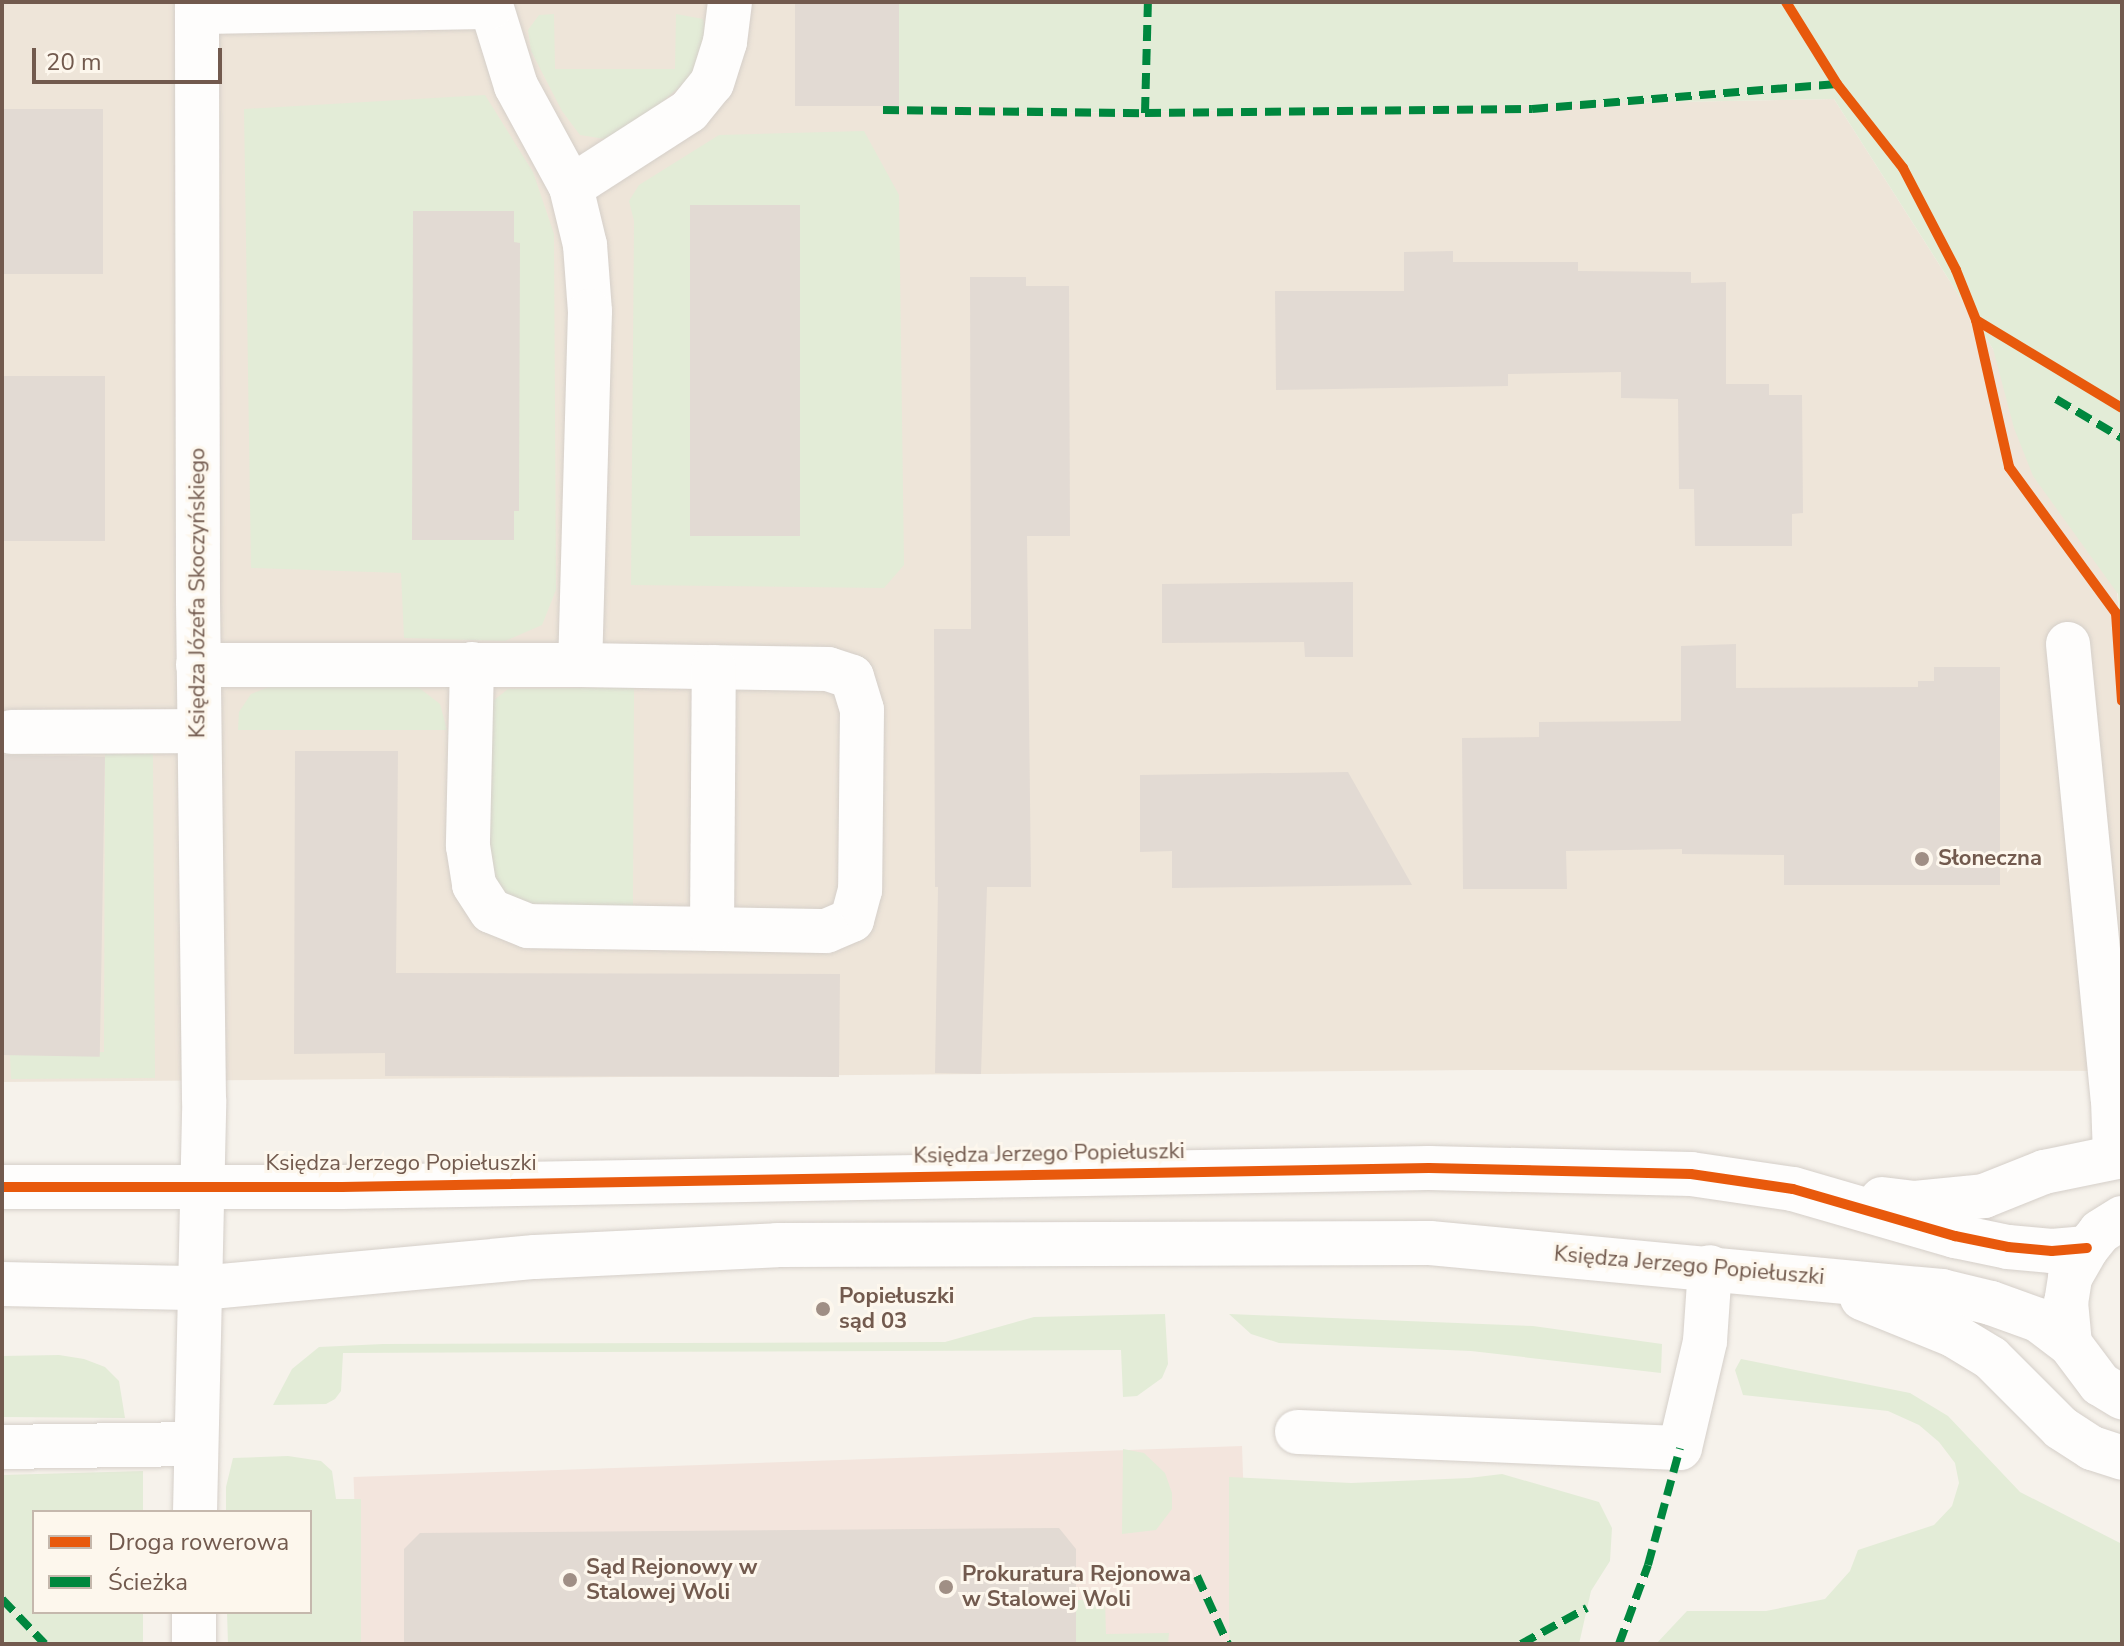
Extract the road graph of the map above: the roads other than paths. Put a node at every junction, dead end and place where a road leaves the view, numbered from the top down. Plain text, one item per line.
1 (730, 2) edge
2 (490, 4) edge
3 (197, 7) edge
4 (571, 187) junction
5 (2068, 644) dead end
6 (472, 664) junction
7 (198, 665) junction
8 (580, 665) junction
9 (714, 667) junction
10 (199, 731) junction
11 (11, 732) dead end
12 (712, 929) junction
13 (2119, 1156) edge
14 (202, 1184) junction
15 (2, 1187) edge
16 (1793, 1189) junction
17 (2122, 1218) edge
18 (2087, 1248) junction
19 (1710, 1267) junction
20 (1799, 1276) junction
21 (2, 1284) edge
22 (200, 1288) junction
23 (2070, 1344) junction
24 (2122, 1397) edge
25 (1297, 1432) dead end
26 (196, 1444) junction
27 (2, 1447) edge
28 (2122, 1458) edge
29 (195, 1510) edge
30 (194, 1614) edge
31 (194, 1644) edge

1 - 4 street
2 - 3 street
2 - 4 street
3 - 7 street, Księdza Józefa Skoczyńskiego
4 - 8 street
5 - 13 street
6 - 7 street
6 - 8 street
6 - 12 street
7 - 10 street, Księdza Józefa Skoczyńskiego
8 - 9 street
9 - 12 street
9 - 12 street
10 - 11 street
10 - 14 street, Księdza Józefa Skoczyńskiego
13 - 16 street
14 - 15 street, Księdza Jerzego Popiełuszki
14 - 16 street, Księdza Jerzego Popiełuszki
14 - 22 street, Księdza Józefa Skoczyńskiego
16 - 18 street, Księdza Jerzego Popiełuszki
17 - 18 street
18 - 23 street
19 - 20 street, Księdza Jerzego Popiełuszki
19 - 22 street, Księdza Jerzego Popiełuszki
19 - 25 street
20 - 23 street, Księdza Jerzego Popiełuszki
20 - 28 street
21 - 22 street, Księdza Jerzego Popiełuszki
22 - 26 street, Księdza Józefa Skoczyńskiego
23 - 24 street, Księdza Jerzego Popiełuszki
26 - 27 street
26 - 29 street, Księdza Józefa Skoczyńskiego
30 - 31 street

